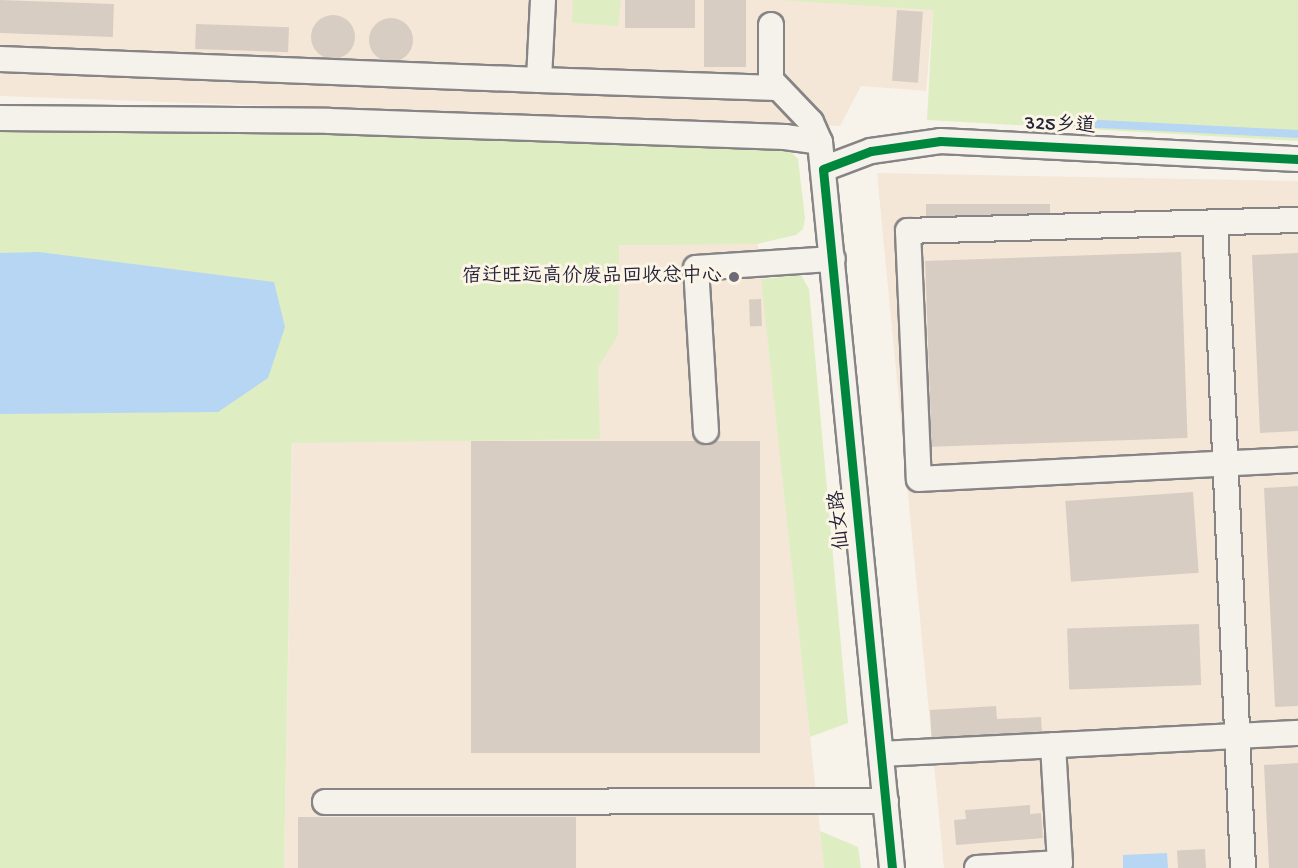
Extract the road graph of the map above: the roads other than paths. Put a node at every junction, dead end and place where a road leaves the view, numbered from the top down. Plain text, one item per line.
1 (543, 0) edge
2 (771, 26) dead end
3 (0, 59) edge
4 (539, 80) junction
5 (777, 88) junction
6 (0, 118) edge
7 (820, 142) junction
8 (1298, 159) edge
9 (823, 169) junction
10 (1298, 220) edge
11 (1215, 222) junction
12 (833, 259) junction
13 (706, 431) dead end
14 (1298, 460) edge
15 (1225, 463) junction
16 (1298, 733) edge
17 (1237, 736) junction
18 (1053, 745) junction
19 (882, 754) junction
20 (886, 801) junction
21 (324, 802) dead end
22 (892, 868) edge
23 (980, 868) edge
24 (1243, 868) edge

1 - 4 street
2 - 5 street
3 - 4 street
4 - 5 street
5 - 7 street
6 - 7 street
7 - 9 street, 仙女路
8 - 9 street, 325乡道
9 - 12 street, 仙女路
10 - 11 street
11 - 15 street
11 - 15 street
12 - 13 street
12 - 19 street, 仙女路
14 - 15 street
15 - 17 street
16 - 17 street
17 - 18 street
17 - 24 street
18 - 19 street
18 - 23 street
19 - 20 street, 仙女路
20 - 21 street
20 - 22 street, 仙女路

